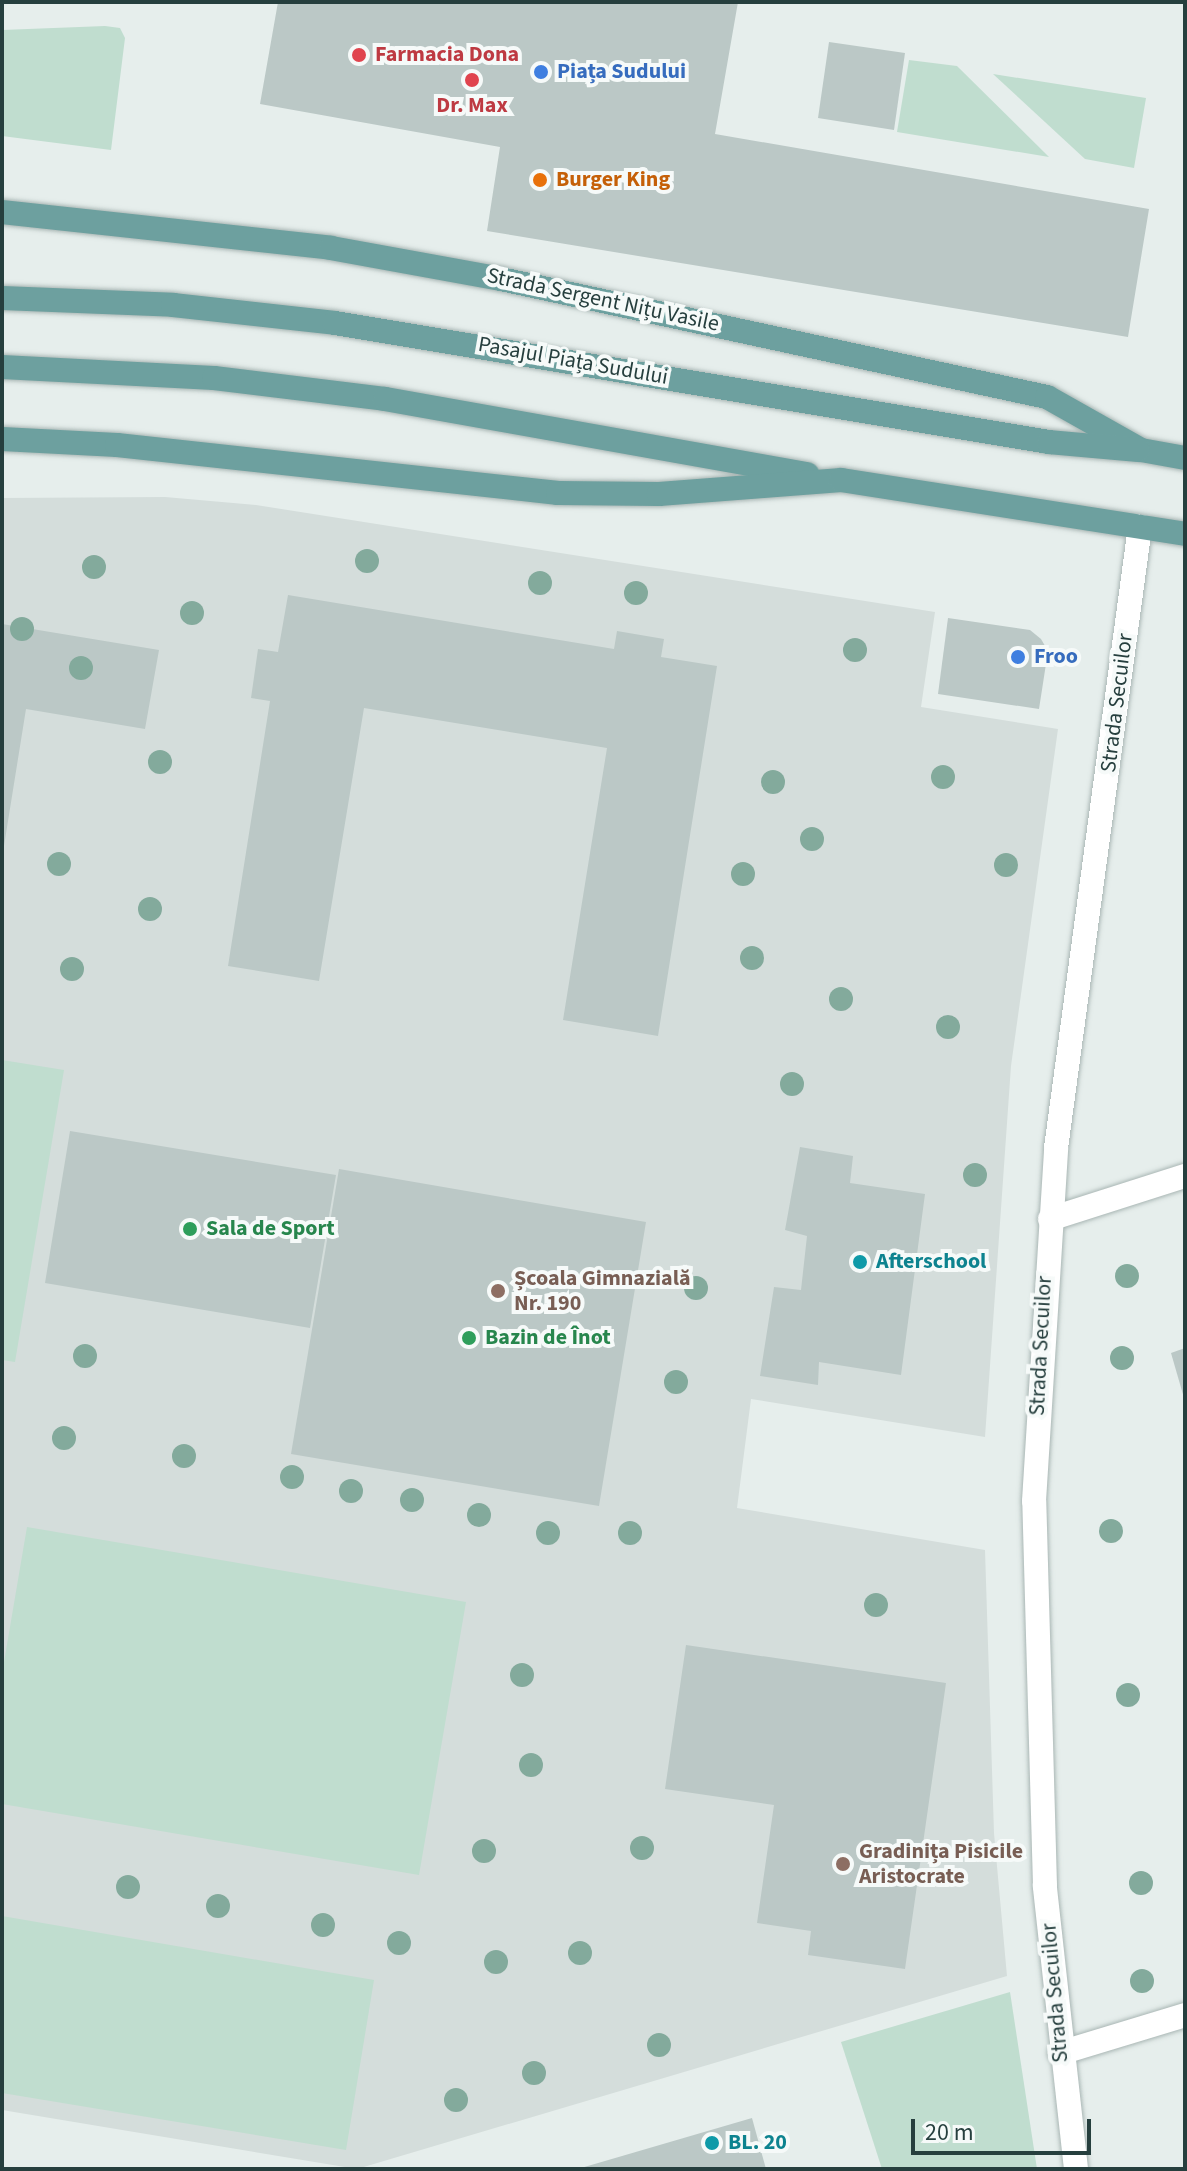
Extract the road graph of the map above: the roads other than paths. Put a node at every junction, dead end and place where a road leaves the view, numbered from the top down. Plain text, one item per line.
1 (2, 212) edge
2 (2, 298) edge
3 (2, 367) edge
4 (2, 439) edge
5 (1141, 450) junction
6 (1185, 458) edge
7 (841, 480) junction
8 (1140, 527) junction
9 (1185, 534) edge
10 (1185, 1176) edge
11 (1050, 1219) junction
12 (1185, 2015) edge
13 (1060, 2053) junction
14 (1076, 2169) edge

1 - 5 main road, Strada Sergent Nițu Vasile
2 - 5 main road, Pasajul Piața Sudului
3 - 7 main road
4 - 7 main road
5 - 6 main road, Strada Sergent Nițu Vasile
7 - 8 main road
8 - 9 main road
8 - 11 street, Strada Secuilor
10 - 11 street
11 - 13 street, Strada Secuilor
12 - 13 street
13 - 14 street, Strada Secuilor

